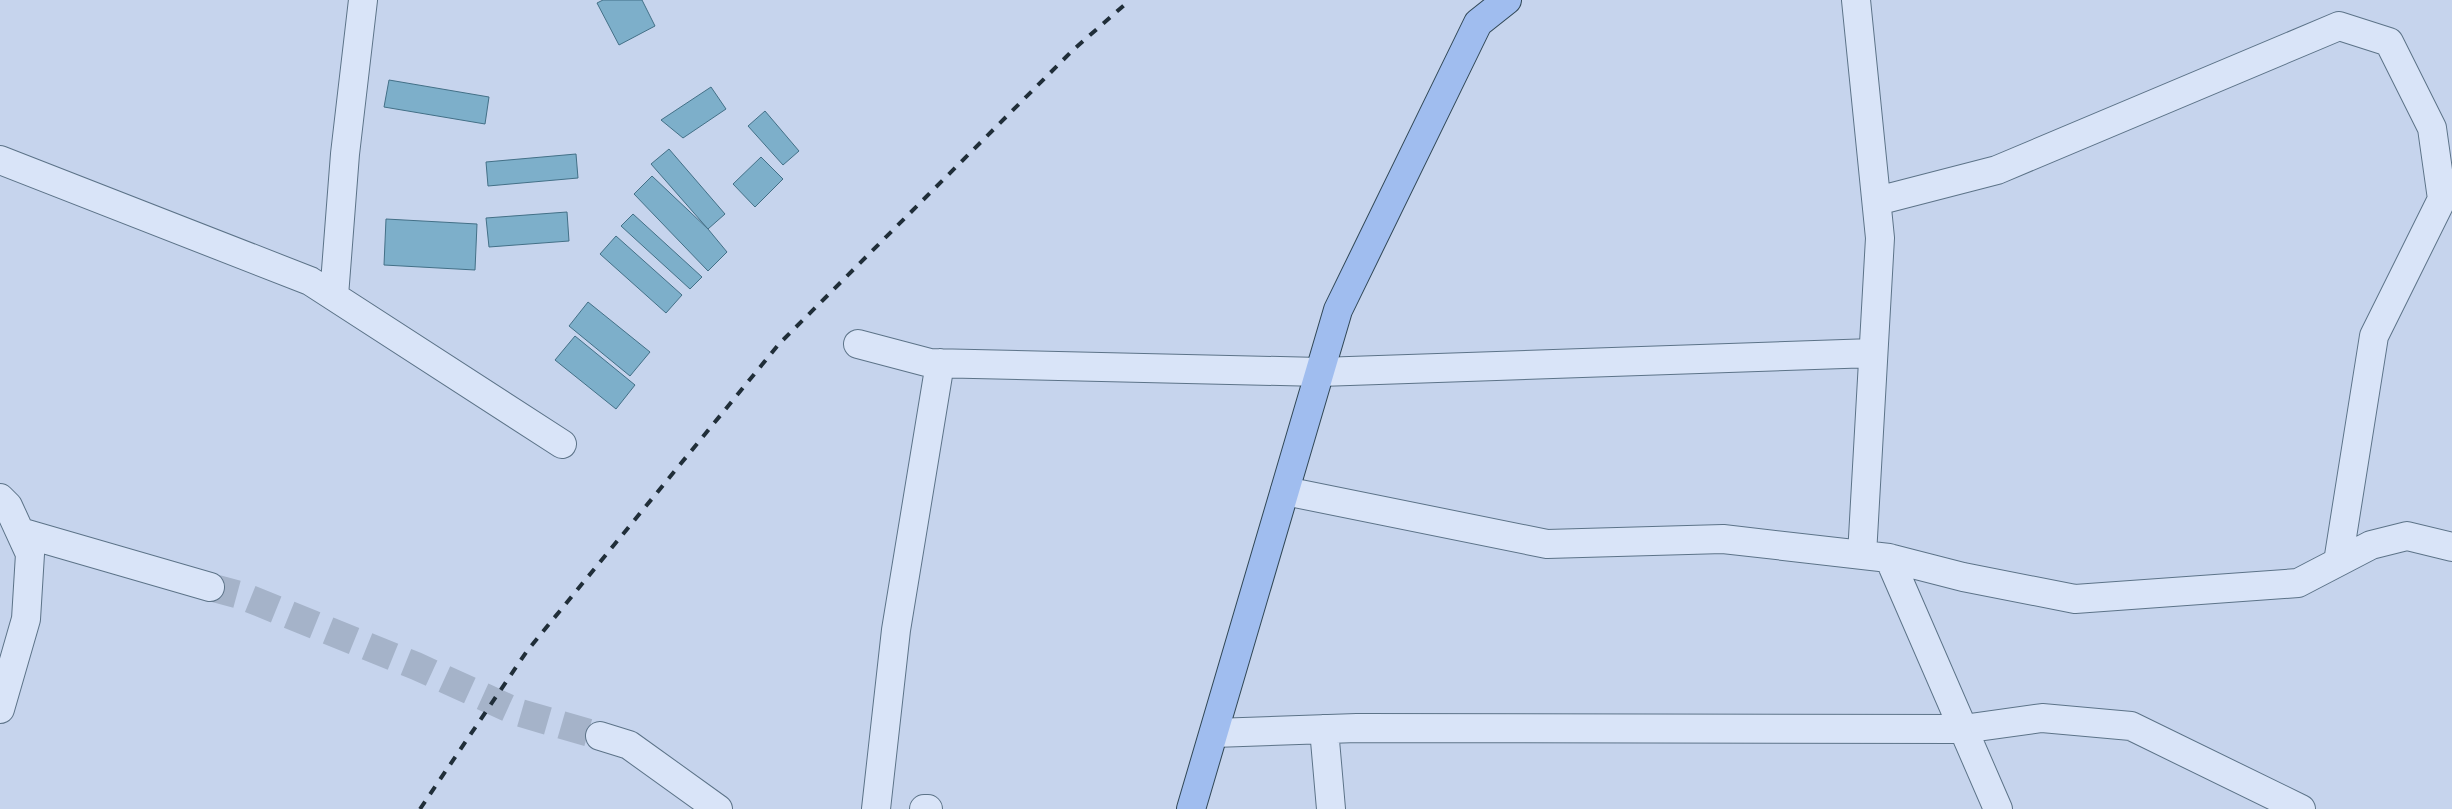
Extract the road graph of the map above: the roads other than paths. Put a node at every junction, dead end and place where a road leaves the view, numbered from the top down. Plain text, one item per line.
1 (363, 0) edge
2 (1507, 0) edge
3 (1856, 0) edge
4 (0, 160) edge
5 (1877, 201) junction
6 (334, 296) junction
7 (858, 344) dead end
8 (1873, 353) junction
9 (940, 363) junction
10 (1320, 372) junction
11 (562, 444) dead end
12 (1285, 491) junction
13 (0, 498) edge
14 (20, 532) junction
15 (2452, 547) edge
16 (1862, 555) junction
17 (1889, 558) junction
18 (2338, 562) junction
19 (210, 587) tunnel mouth
20 (0, 710) edge
21 (1324, 729) junction
22 (1963, 729) junction
23 (1214, 733) junction
24 (600, 736) tunnel mouth
25 (718, 809) edge
26 (876, 809) edge
27 (924, 809) edge
28 (928, 809) edge
29 (1191, 809) edge
30 (1331, 809) edge
31 (1998, 809) edge
32 (2301, 809) edge

1 - 6 street
2 - 10 main road
3 - 5 street
4 - 6 street
5 - 8 street
5 - 18 street
6 - 11 street
7 - 9 street
8 - 10 street
8 - 16 street
9 - 10 street
9 - 26 street
10 - 12 main road
12 - 16 street
12 - 23 main road
13 - 14 street
14 - 19 street
14 - 20 street
15 - 18 street
16 - 17 street
17 - 18 street
17 - 22 street
21 - 22 street
21 - 23 street
21 - 30 street
22 - 31 street
22 - 32 street
23 - 29 main road
24 - 25 street
27 - 28 street

